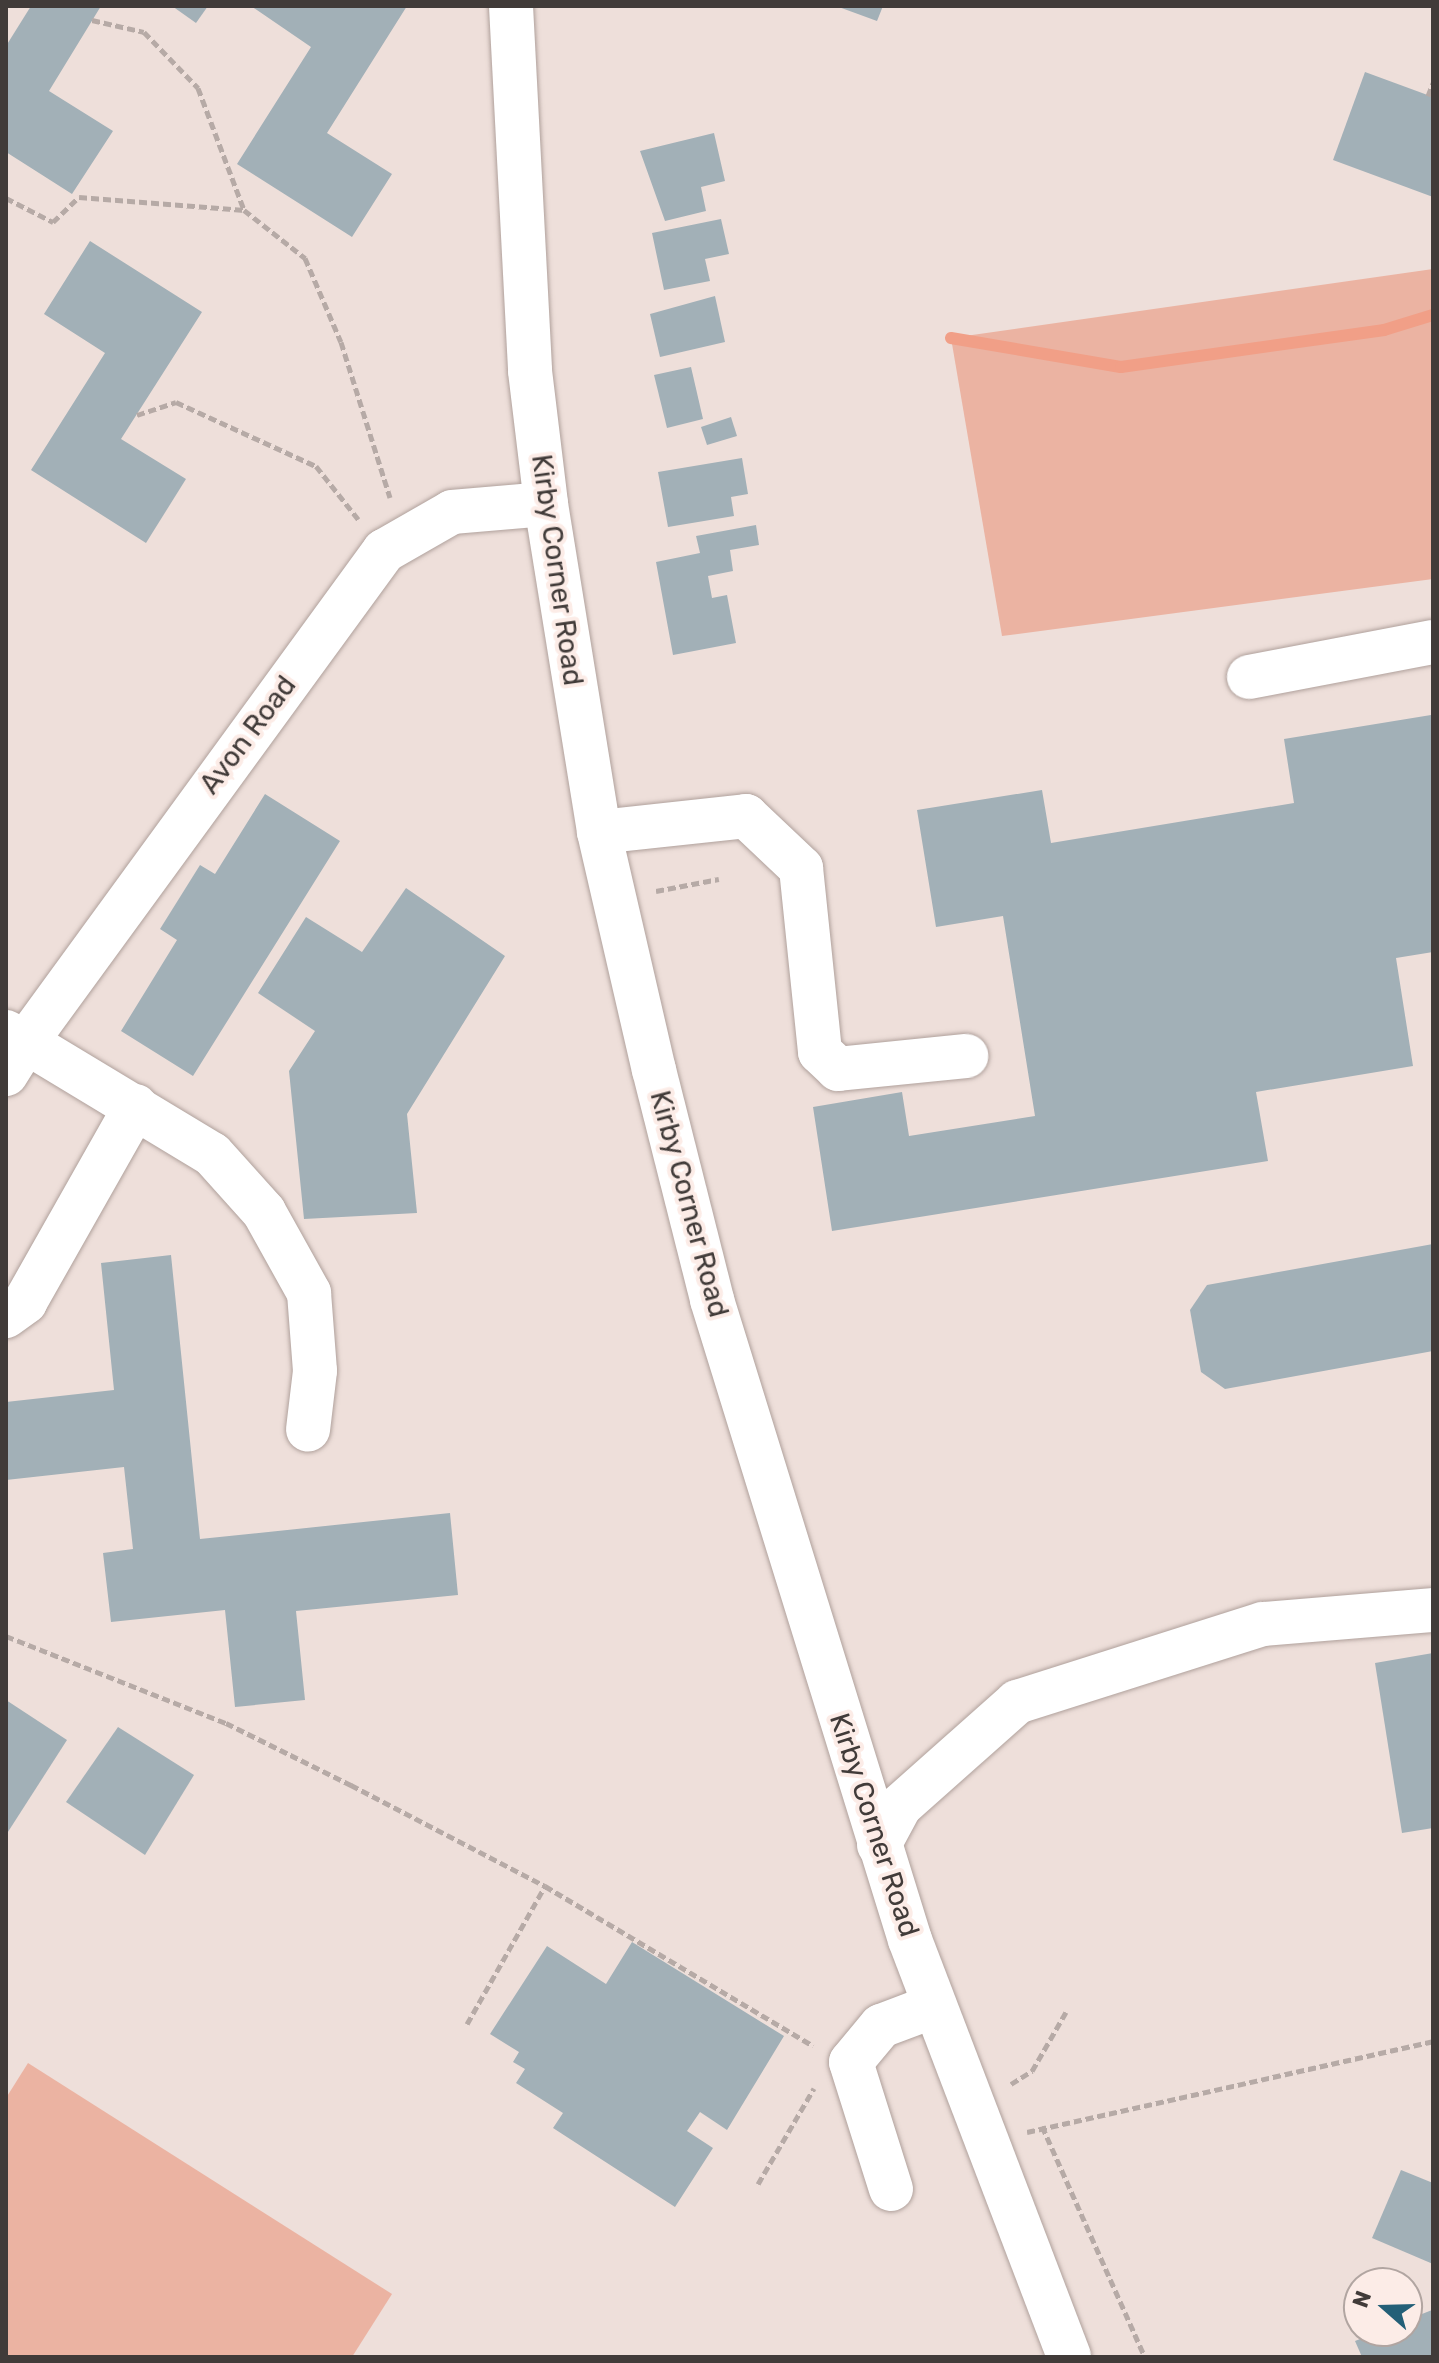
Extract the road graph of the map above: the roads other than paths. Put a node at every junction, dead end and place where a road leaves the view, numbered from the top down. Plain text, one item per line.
1 (511, 6) edge
2 (546, 504) junction
3 (1433, 642) edge
4 (1249, 677) dead end
5 (599, 832) junction
6 (13, 1049) edge
7 (966, 1056) dead end
8 (136, 1106) junction
9 (6, 1316) edge
10 (308, 1430) dead end
11 (1433, 1610) edge
12 (879, 1845) junction
13 (934, 2006) junction
14 (891, 2189) dead end
15 (1069, 2357) edge

1 - 2 street, Kirby Corner Road
2 - 5 street, Kirby Corner Road
2 - 6 street, Avon Road
3 - 4 street
5 - 7 street
5 - 12 street, Kirby Corner Road
6 - 8 street
8 - 9 street
8 - 10 street
11 - 12 street
12 - 13 street, Kirby Corner Road
13 - 14 street
13 - 15 street, Kirby Corner Road

